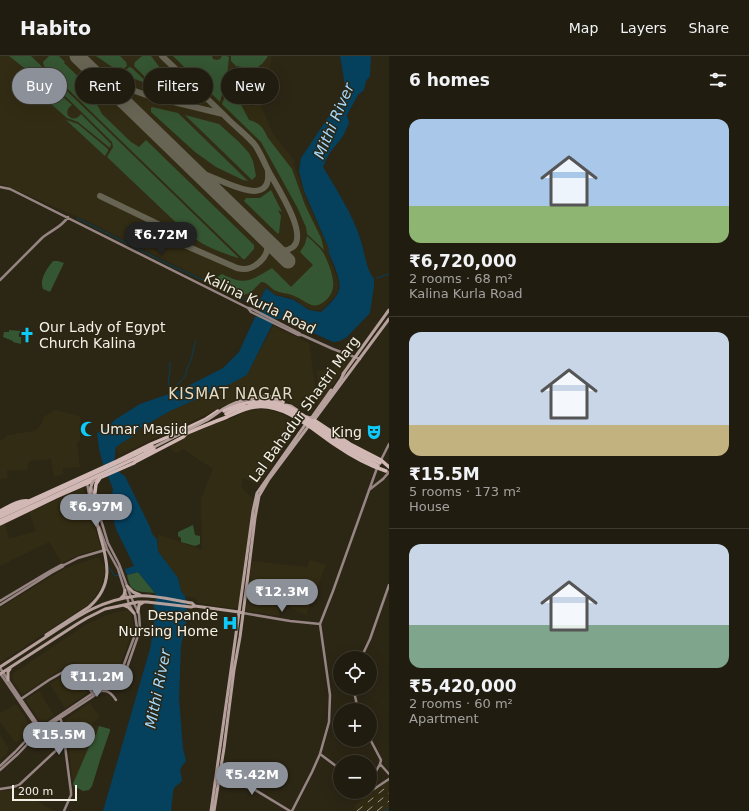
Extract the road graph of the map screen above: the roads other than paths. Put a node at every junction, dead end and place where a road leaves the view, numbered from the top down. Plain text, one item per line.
1 (0, 187) edge
2 (68, 218) junction
3 (0, 280) edge
4 (389, 310) edge
5 (389, 319) edge
6 (355, 357) junction
7 (360, 359) junction
8 (344, 373) junction
9 (272, 397) junction
10 (282, 403) junction
11 (270, 407) junction
12 (225, 413) junction
13 (206, 419) junction
14 (312, 419) junction
15 (208, 424) junction
16 (305, 427) junction
17 (187, 433) junction
18 (170, 436) junction
19 (337, 436) junction
20 (332, 443) junction
21 (389, 444) edge
22 (153, 447) junction
23 (131, 454) junction
24 (285, 455) junction
25 (135, 462) junction
26 (379, 464) junction
27 (389, 466) edge
28 (388, 472) edge
29 (86, 475) junction
30 (102, 477) junction
31 (89, 483) junction
32 (369, 490) junction
33 (94, 500) junction
34 (29, 501) junction
35 (0, 511) edge
36 (0, 516) edge
37 (98, 516) junction
38 (0, 521) edge
39 (0, 524) edge
40 (106, 549) junction
41 (64, 565) junction
42 (119, 569) junction
43 (389, 585) edge
44 (126, 588) junction
45 (144, 596) junction
46 (129, 598) junction
47 (117, 600) junction
48 (0, 601) edge
49 (144, 602) junction
50 (134, 603) junction
51 (130, 604) junction
52 (0, 605) edge
53 (123, 605) junction
54 (195, 606) junction
55 (136, 612) junction
56 (239, 612) junction
57 (243, 613) junction
58 (320, 624) junction
59 (236, 636) junction
60 (240, 637) junction
61 (38, 642) junction
62 (364, 651) edge
63 (0, 667) edge
64 (11, 667) junction
65 (233, 670) junction
66 (1, 673) edge
67 (8, 680) junction
68 (101, 691) junction
69 (93, 694) junction
70 (21, 699) junction
71 (116, 700) dead end
72 (225, 709) junction
73 (230, 710) junction
74 (59, 717) junction
75 (40, 730) junction
76 (64, 742) junction
77 (374, 747) edge
78 (320, 754) junction
79 (381, 762) junction
80 (333, 764) edge
81 (0, 766) edge
82 (377, 769) edge
83 (0, 770) edge
84 (389, 774) edge
85 (389, 779) edge
86 (217, 782) junction
87 (377, 787) edge
88 (0, 788) edge
89 (64, 811) edge
90 (211, 811) edge
91 (214, 811) edge
92 (291, 811) edge

1 - 2 street, Kalina Kurla Road
2 - 3 street
2 - 6 street, Kalina Kurla Road
4 - 6 main road, Lal Bahadur Shastri Marg
5 - 7 main road, Lal Bahadur Shastri Marg
6 - 7 street, Kalina Kurla Road
6 - 8 main road, Lal Bahadur Shastri Marg
7 - 14 main road, Lal Bahadur Shastri Marg
8 - 10 main road, bridge
8 - 14 main road, Lal Bahadur Shastri Marg
9 - 10 highway
9 - 11 highway
9 - 13 highway
10 - 12 highway, bridge
10 - 26 highway, bridge
10 - 61 main road, bridge
11 - 15 highway
11 - 16 highway
12 - 13 highway
12 - 15 highway
12 - 26 highway, bridge
13 - 18 highway
14 - 16 main road, Lal Bahadur Shastri Marg
14 - 19 highway
15 - 17 highway
16 - 20 highway
16 - 24 main road, Lal Bahadur Shastri Marg
17 - 22 highway
17 - 25 highway
18 - 22 highway
18 - 23 highway
19 - 20 highway
19 - 26 highway
20 - 26 highway
21 - 26 street
22 - 36 highway, bridge
22 - 38 highway, bridge
23 - 25 highway
23 - 29 highway, bridge
24 - 56 main road, Lal Bahadur Shastri Marg
24 - 57 main road, Lal Bahadur Shastri Marg
25 - 30 highway
26 - 27 highway
26 - 28 highway
26 - 32 street
28 - 32 street, bridge
29 - 31 street
29 - 34 highway
30 - 31 highway
30 - 33 highway
31 - 33 street
31 - 37 street
31 - 39 highway
32 - 58 street
33 - 37 street
34 - 35 highway
34 - 36 highway
37 - 40 street
37 - 42 street
40 - 41 street
40 - 42 street
41 - 48 street
41 - 52 street
42 - 44 street
43 - 62 street
44 - 45 main road
44 - 46 street
44 - 47 main road
45 - 46 main road
45 - 54 main road
46 - 47 main road
46 - 50 street
46 - 51 street
47 - 61 main road
49 - 50 main road
49 - 54 main road
49 - 55 main road
50 - 51 main road
50 - 55 street
51 - 53 main road
51 - 55 street
53 - 55 main road
53 - 64 main road
54 - 56 main road
55 - 68 street
55 - 69 street
56 - 57 main road
56 - 59 main road, Lal Bahadur Shastri Marg
57 - 58 street
57 - 60 main road, Lal Bahadur Shastri Marg
58 - 78 street
59 - 60 main road
59 - 65 main road, Lal Bahadur Shastri Marg
60 - 65 main road, Lal Bahadur Shastri Marg
61 - 63 main road
63 - 66 street
64 - 66 main road
64 - 67 main road
65 - 72 main road, Lal Bahadur Shastri Marg
65 - 73 main road, Lal Bahadur Shastri Marg
66 - 67 street
66 - 75 street
67 - 70 street
68 - 69 street
68 - 71 street
69 - 70 street
69 - 74 street
70 - 75 street
72 - 73 main road
72 - 86 main road, Lal Bahadur Shastri Marg
73 - 86 main road, Lal Bahadur Shastri Marg
74 - 75 street
74 - 76 street
75 - 81 street
75 - 83 street
76 - 88 street
76 - 89 street
77 - 79 street
78 - 80 street
78 - 92 street
79 - 82 street
79 - 84 street
85 - 87 street
86 - 90 main road, Lal Bahadur Shastri Marg
86 - 91 main road, Lal Bahadur Shastri Marg
86 - 92 street

